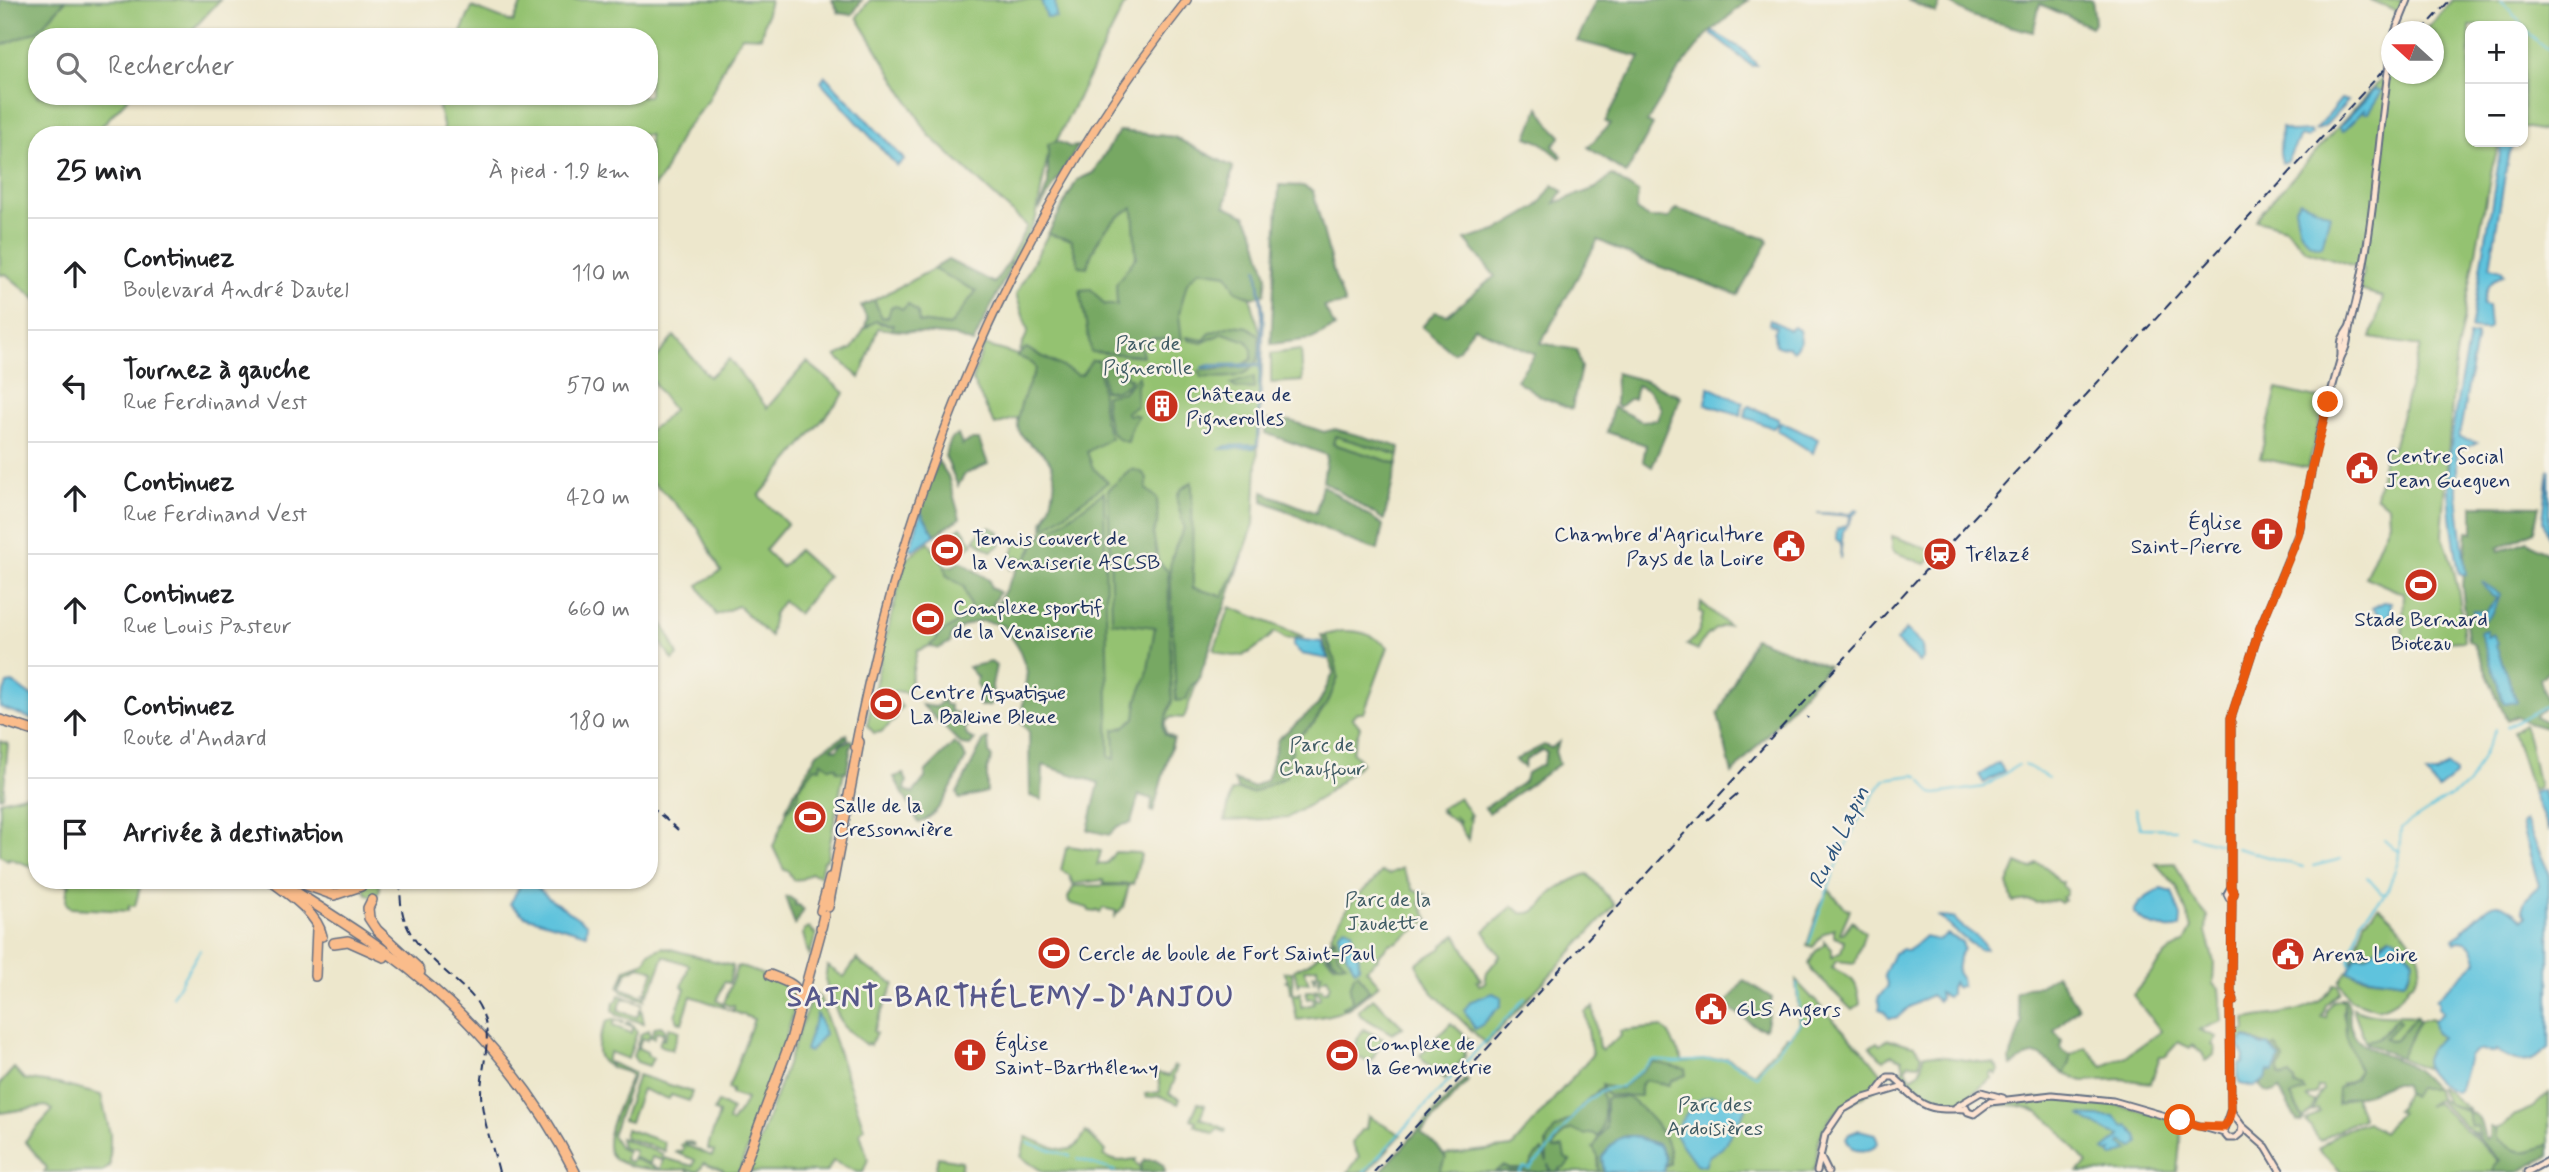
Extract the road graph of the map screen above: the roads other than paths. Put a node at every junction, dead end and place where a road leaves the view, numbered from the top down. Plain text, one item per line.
1 (1187, 0) edge
2 (2408, 0) edge
3 (2399, 21) edge
4 (2387, 84) edge
5 (865, 703) junction
6 (0, 722) edge
7 (28, 731) edge
8 (859, 742) joint
9 (848, 789) joint
10 (280, 889) edge
11 (291, 889) edge
12 (298, 889) edge
13 (317, 889) edge
14 (352, 889) edge
15 (372, 900) dead end
16 (307, 912) junction
17 (826, 912) junction
18 (822, 931) junction
19 (323, 936) dead end
20 (334, 943) dead end
21 (420, 975) junction
22 (770, 975) dead end
23 (315, 976) dead end
24 (794, 1020) junction
25 (779, 1075) junction
26 (1884, 1083) junction
27 (1893, 1086) junction
28 (1987, 1096) junction
29 (1869, 1097) junction
30 (1967, 1105) junction
31 (2231, 1110) junction
32 (2228, 1121) junction
33 (2237, 1121) junction
34 (2242, 1126) junction
35 (2224, 1130) junction
36 (2240, 1135) junction
37 (2262, 1142) junction
38 (1821, 1155) junction
39 (2549, 1160) edge
40 (1816, 1171) edge
41 (1827, 1171) edge
42 (2279, 1171) edge
43 (578, 1172) edge
44 (744, 1172) edge
45 (2527, 1172) edge

1 - 5 main road
2 - 3 main road
4 - 31 main road
5 - 8 main road
5 - 9 main road
6 - 7 highway
8 - 17 highway
9 - 17 highway
10 - 16 highway
11 - 21 highway
12 - 21 highway
13 - 14 highway
15 - 21 highway
16 - 19 highway
16 - 23 highway
17 - 18 highway
18 - 24 highway
18 - 25 highway
18 - 44 highway
20 - 21 highway
21 - 43 highway
22 - 24 highway
24 - 25 highway
25 - 44 highway
26 - 27 main road
26 - 27 main road
26 - 29 main road
27 - 29 main road
27 - 30 main road
28 - 30 main road
28 - 30 main road
28 - 35 main road
29 - 38 main road
31 - 32 main road
31 - 33 main road
32 - 33 main road
32 - 35 main road
33 - 34 main road
34 - 36 main road
34 - 37 main road
35 - 36 main road
36 - 37 main road
37 - 42 main road
38 - 40 main road
38 - 41 main road
39 - 45 main road
40 - 41 main road

